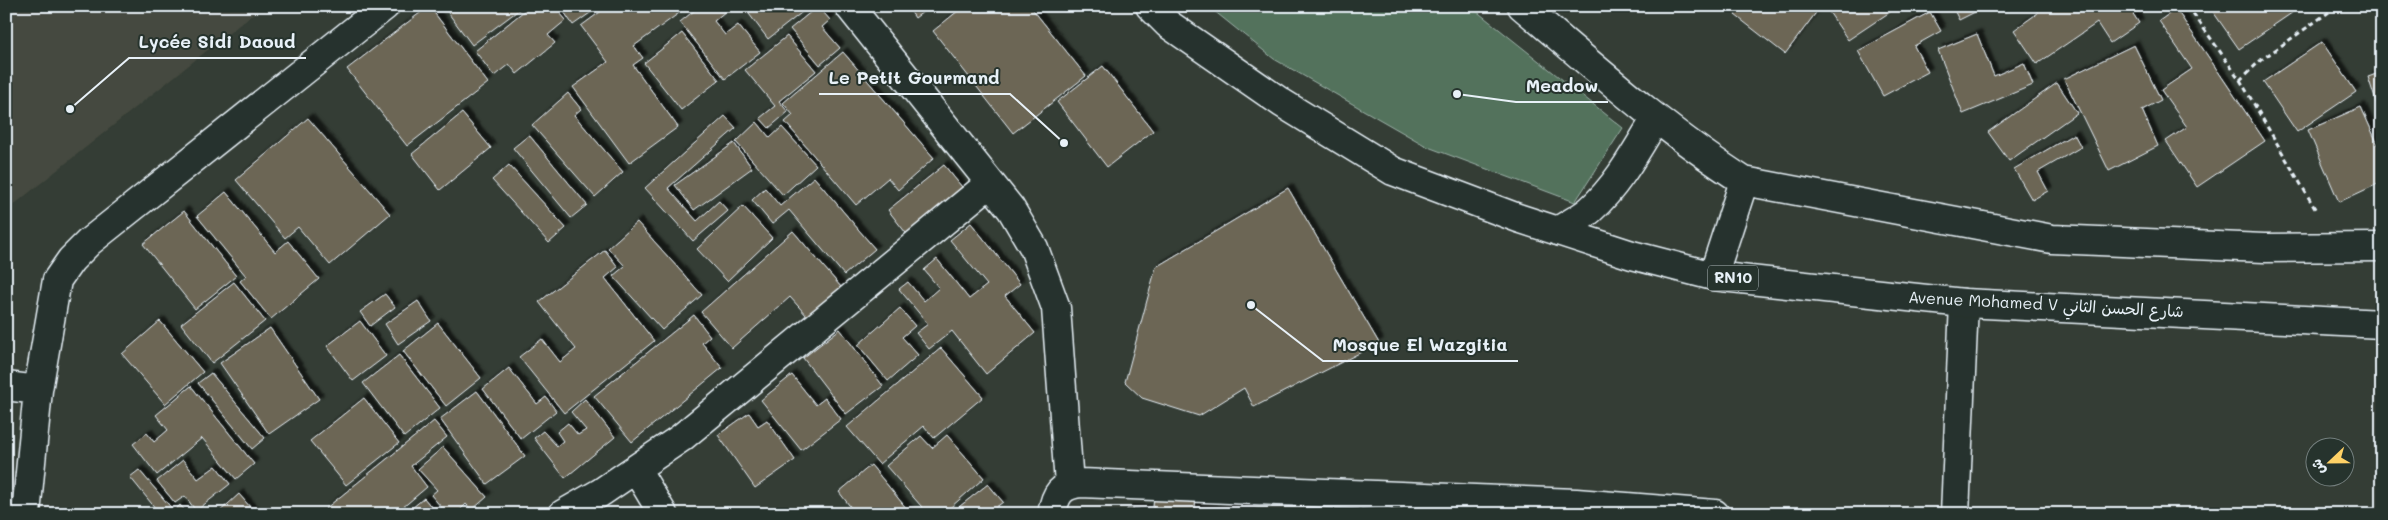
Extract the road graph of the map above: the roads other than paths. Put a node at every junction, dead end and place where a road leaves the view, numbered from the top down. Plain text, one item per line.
1 (384, 6) edge
2 (850, 6) edge
3 (1150, 6) edge
4 (1522, 6) edge
5 (1655, 120) junction
6 (1744, 181) junction
7 (989, 184) junction
8 (1558, 231) junction
9 (2382, 247) edge
10 (1713, 276) junction
11 (1964, 303) junction
12 (2382, 324) edge
13 (6, 386) edge
14 (38, 390) junction
15 (636, 469) junction
16 (1069, 484) junction
17 (1576, 509) edge
18 (26, 514) edge
19 (563, 514) edge
20 (663, 514) edge
21 (1052, 514) edge
22 (1716, 514) edge
23 (1955, 514) edge

1 - 14 street
2 - 7 street
3 - 8 street, Avenue Mohamed V شارع الحسن الثاني / RN10
4 - 5 street
5 - 6 street
5 - 8 street
6 - 9 street
6 - 10 street
7 - 15 street
7 - 16 street
8 - 10 street, Avenue Mohamed V شارع الحسن الثاني / RN10
10 - 11 street, Avenue Mohamed V شارع الحسن الثاني / RN10
11 - 12 street, Avenue Mohamed V شارع الحسن الثاني / RN10
11 - 23 street
13 - 14 street
14 - 18 street
15 - 19 street
15 - 20 street
16 - 17 street
16 - 21 street
17 - 22 street

